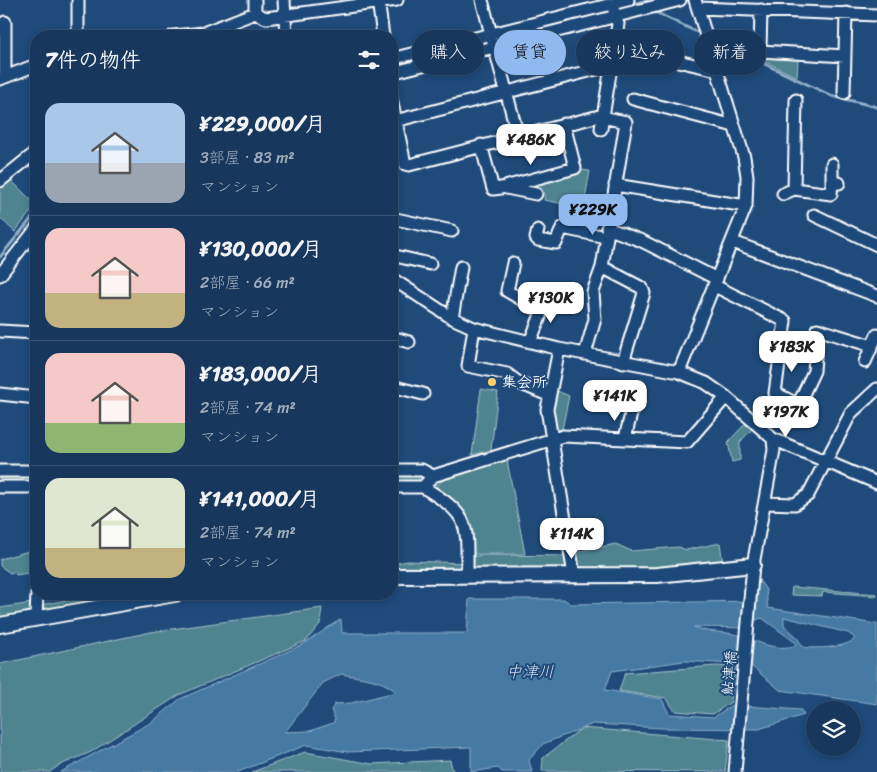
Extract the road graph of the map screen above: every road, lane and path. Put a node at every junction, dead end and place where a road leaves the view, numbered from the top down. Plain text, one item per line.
1 (78, 0) edge
2 (255, 0) edge
3 (284, 0) edge
4 (398, 0) edge
5 (482, 0) edge
6 (628, 0) edge
7 (680, 0) edge
8 (378, 2) edge
9 (696, 4) edge
10 (330, 5) edge
11 (612, 8) edge
12 (761, 10) junction
13 (255, 13) junction
14 (846, 13) junction
15 (877, 15) edge
16 (284, 16) junction
17 (5, 22) dead end
18 (78, 30) edge
19 (211, 30) edge
20 (285, 30) edge
21 (382, 30) edge
22 (617, 30) edge
23 (705, 30) edge
24 (493, 41) junction
25 (845, 56) junction
26 (398, 58) edge
27 (30, 67) edge
28 (398, 71) edge
29 (576, 74) edge
30 (610, 75) edge
31 (719, 75) edge
32 (2, 78) edge
33 (506, 92) junction
34 (844, 93) dead end
35 (633, 99) dead end
36 (796, 100) dead end
37 (398, 120) edge
38 (602, 120) junction
39 (564, 124) junction
40 (734, 126) junction
41 (398, 134) edge
42 (518, 136) junction
43 (481, 145) junction
44 (30, 157) edge
45 (832, 164) dead end
46 (0, 181) edge
47 (615, 186) junction
48 (501, 188) junction
49 (536, 194) dead end
50 (746, 206) junction
51 (814, 215) dead end
52 (398, 219) edge
53 (452, 231) dead end
54 (607, 232) junction
55 (535, 235) dead end
56 (30, 236) edge
57 (733, 242) junction
58 (877, 245) edge
59 (398, 257) edge
60 (513, 263) dead end
61 (423, 266) dead end
62 (602, 267) junction
63 (461, 268) dead end
64 (0, 274) edge
65 (398, 283) edge
66 (716, 283) junction
67 (877, 296) edge
68 (543, 298) dead end
69 (540, 310) junction
70 (452, 318) junction
71 (474, 328) junction
72 (0, 331) edge
73 (30, 333) edge
74 (875, 341) edge
75 (530, 342) junction
76 (559, 349) junction
77 (585, 354) junction
78 (623, 362) junction
79 (864, 362) dead end
80 (679, 372) junction
81 (398, 388) edge
82 (877, 389) edge
83 (0, 394) edge
84 (423, 394) dead end
85 (548, 396) junction
86 (30, 397) edge
87 (726, 397) junction
88 (632, 410) dead end
89 (625, 438) junction
90 (773, 439) junction
91 (551, 440) junction
92 (825, 462) junction
93 (398, 470) edge
94 (0, 471) edge
95 (30, 471) edge
96 (433, 476) junction
97 (877, 483) edge
98 (0, 487) edge
99 (30, 487) edge
100 (398, 487) edge
101 (423, 487) junction
102 (765, 503) junction
103 (753, 571) junction
104 (574, 575) junction
105 (398, 576) edge
106 (467, 576) junction
107 (37, 600) edge
108 (139, 600) edge
109 (36, 617) junction
110 (0, 625) edge
111 (735, 772) edge

1 - 18 street
2 - 13 street
3 - 16 street
4 - 8 street
5 - 24 street
6 - 11 street
7 - 11 street
8 - 10 street
8 - 21 street
9 - 12 street
9 - 23 street
10 - 16 street
11 - 22 street
11 - 24 street
12 - 14 street
12 - 25 street
13 - 16 street
13 - 19 street
14 - 15 street
14 - 25 street
16 - 20 street
17 - 32 street
24 - 26 street
24 - 28 street
24 - 33 street
25 - 34 street
27 - 32 street
29 - 33 street
30 - 38 street
31 - 40 street
33 - 37 street
33 - 42 street
35 - 40 street
36 - 45 street
38 - 39 street
38 - 47 street
39 - 42 street
39 - 48 street
40 - 50 street
41 - 43 street
42 - 43 street
43 - 48 street
44 - 46 street
47 - 50 street
47 - 54 street
48 - 49 street
50 - 57 street
51 - 58 street
52 - 53 street
54 - 55 street
54 - 62 street
54 - 66 street
56 - 64 street
57 - 66 street
57 - 67 street
59 - 61 street
60 - 69 street
62 - 77 street
62 - 78 street
63 - 70 street
65 - 70 street
66 - 74 street
66 - 80 street
68 - 69 street
69 - 75 street
70 - 71 street
71 - 75 street
71 - 85 street
72 - 73 street
74 - 79 street
75 - 76 street
76 - 77 street
76 - 85 street
77 - 78 street
78 - 80 street
80 - 87 street
81 - 84 street
82 - 92 street
83 - 86 street
85 - 91 street
87 - 89 street
87 - 90 street
88 - 89 street
89 - 91 street
90 - 92 street
90 - 102 street, 鮎津橋
91 - 96 street
91 - 104 street
92 - 97 street
92 - 102 street
93 - 96 street
94 - 95 street
96 - 101 street
98 - 99 street
100 - 101 street
101 - 106 street
102 - 103 street, 鮎津橋
103 - 104 street
103 - 111 street, 鮎津橋
104 - 106 street
105 - 106 street
107 - 109 street
108 - 109 street
109 - 110 street

